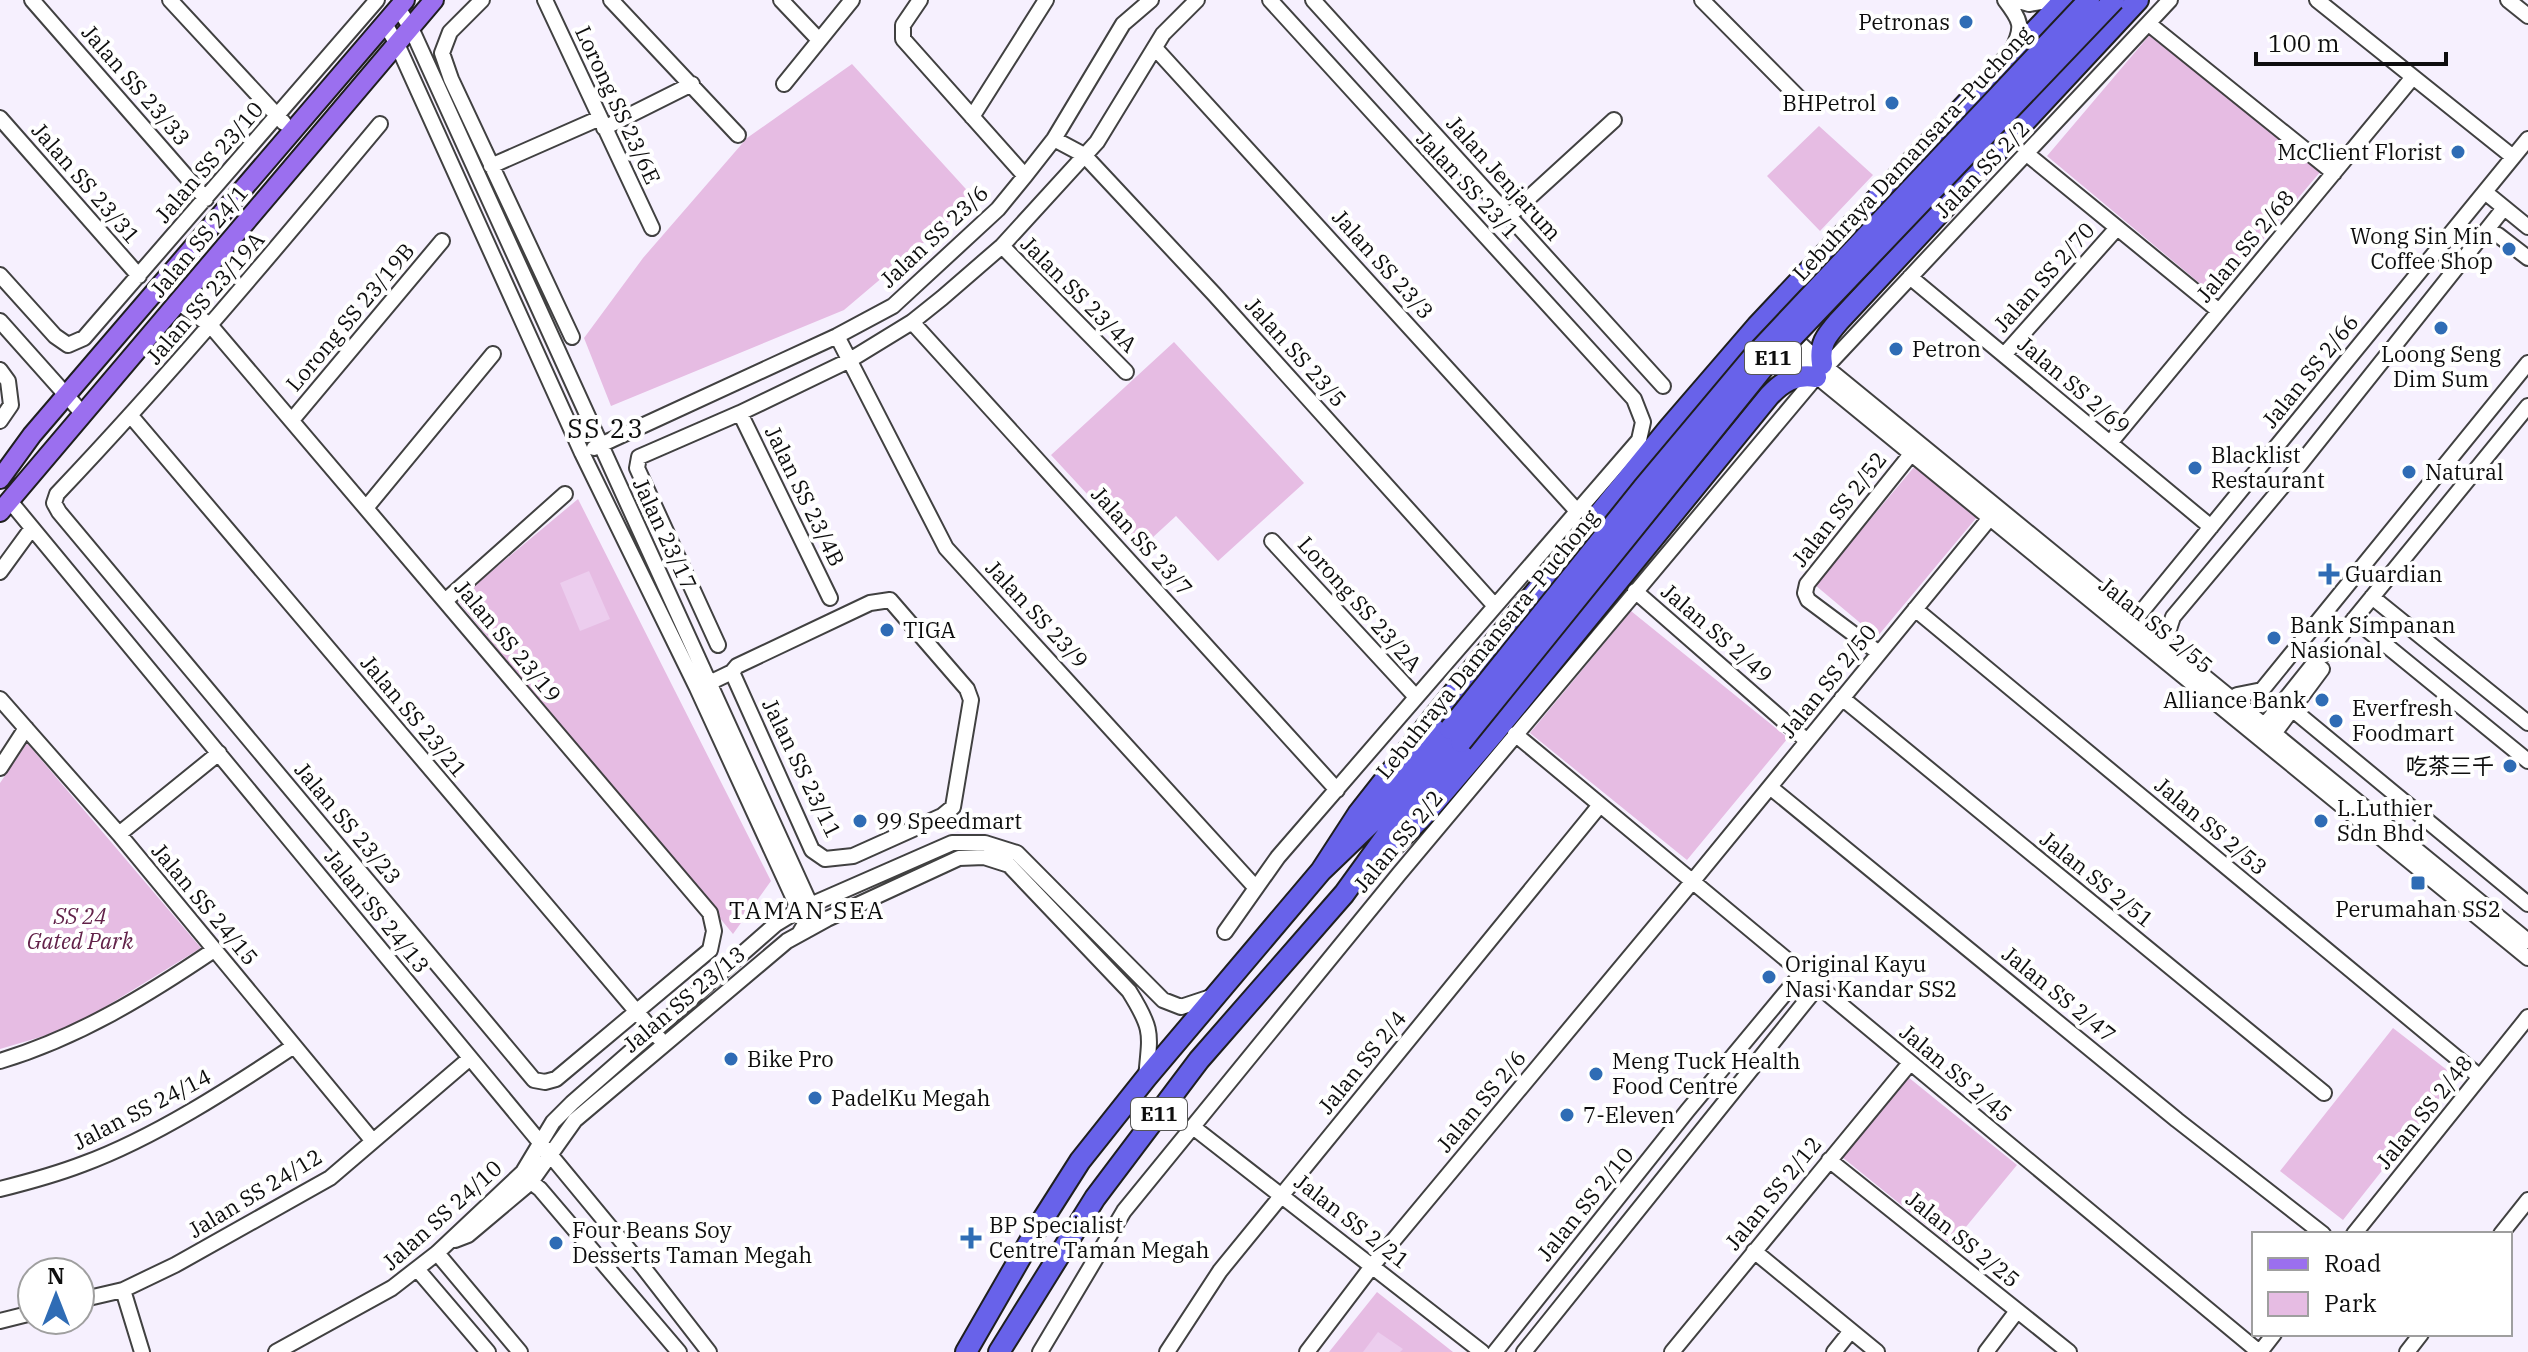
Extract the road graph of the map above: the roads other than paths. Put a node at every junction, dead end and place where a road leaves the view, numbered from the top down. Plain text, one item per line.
1 (32, 0) edge
2 (170, 0) edge
3 (377, 0) edge
4 (434, 0) edge
5 (482, 0) edge
6 (545, 0) edge
7 (611, 0) edge
8 (781, 0) edge
9 (852, 0) edge
10 (920, 0) edge
11 (1046, 0) edge
12 (1151, 0) edge
13 (1197, 0) edge
14 (1270, 0) edge
15 (1313, 0) edge
16 (1702, 0) edge
17 (2005, 0) edge
18 (2016, 0) edge
19 (2054, 0) edge
20 (2064, 0) edge
21 (2089, 0) edge
22 (2114, 0) edge
23 (2138, 0) edge
24 (2170, 0) edge
25 (2317, 0) edge
26 (2508, 0) edge
27 (401, 4) edge
28 (2528, 16) edge
29 (385, 24) junction
30 (2149, 24) junction
31 (411, 28) junction
32 (819, 40) junction
33 (397, 44) junction
34 (1155, 48) junction
35 (2008, 58) junction
36 (2413, 77) junction
37 (692, 84) junction
38 (784, 84) dead end
39 (1803, 102) dead end
40 (279, 116) junction
41 (972, 117) junction
42 (0, 118) edge
43 (1614, 120) dead end
44 (602, 123) junction
45 (380, 124) dead end
46 (292, 132) junction
47 (738, 135) dead end
48 (1054, 139) junction
49 (2528, 139) edge
50 (2027, 154) junction
51 (1084, 155) junction
52 (2513, 157) junction
53 (491, 166) junction
54 (2334, 173) junction
55 (1025, 176) junction
56 (2485, 192) junction
57 (206, 199) junction
58 (2504, 208) junction
59 (1509, 216) junction
60 (2528, 227) edge
61 (652, 228) dead end
62 (2117, 228) junction
63 (2482, 235) junction
64 (442, 241) dead end
65 (1002, 246) junction
66 (2528, 258) edge
67 (0, 275) edge
68 (139, 276) junction
69 (1910, 277) junction
70 (1790, 290) junction
71 (178, 302) junction
72 (2219, 311) junction
73 (1762, 320) junction
74 (0, 321) edge
75 (1839, 321) junction
76 (912, 322) junction
77 (211, 326) junction
78 (837, 336) junction
79 (572, 337) dead end
80 (1735, 351) junction
81 (493, 354) dead end
82 (2004, 355) junction
83 (850, 360) junction
84 (2528, 363) edge
85 (1821, 369) junction
86 (0, 370) edge
87 (1126, 372) dead end
88 (1780, 384) junction
89 (1663, 386) dead end
90 (66, 395) junction
91 (2528, 406) edge
92 (740, 413) junction
93 (83, 414) junction
94 (131, 416) junction
95 (292, 420) junction
96 (0, 421) edge
97 (2110, 443) junction
98 (599, 445) junction
99 (582, 453) junction
100 (1911, 454) junction
101 (0, 479) edge
102 (57, 494) joint
103 (565, 494) dead end
104 (4, 506) edge
105 (366, 508) junction
106 (1577, 511) junction
107 (1993, 513) junction
108 (2211, 527) junction
109 (32, 528) junction
110 (1272, 541) dead end
111 (0, 572) edge
112 (1635, 591) junction
113 (2372, 597) junction
114 (830, 598) dead end
115 (445, 601) junction
116 (1495, 606) junction
117 (1915, 609) junction
118 (2354, 619) junction
119 (2131, 626) junction
120 (2164, 644) junction
121 (718, 645) dead end
122 (2329, 650) junction
123 (1879, 653) junction
124 (732, 672) junction
125 (703, 685) junction
126 (1416, 697) junction
127 (1842, 698) junction
128 (0, 699) edge
129 (2232, 700) junction
130 (2292, 709) junction
131 (2528, 723) edge
132 (26, 728) junction
133 (1515, 734) junction
134 (2265, 735) junction
135 (1455, 736) junction
136 (1807, 741) junction
137 (219, 753) junction
138 (2528, 761) edge
139 (0, 768) edge
140 (1770, 787) junction
141 (1337, 790) junction
142 (1600, 805) junction
143 (119, 834) junction
144 (1321, 871) junction
145 (792, 878) junction
146 (1692, 882) junction
147 (1255, 887) junction
148 (836, 893) junction
149 (1344, 894) junction
150 (2528, 904) edge
151 (806, 911) junction
152 (827, 919) junction
153 (776, 924) junction
154 (1225, 932) dead end
155 (799, 934) junction
156 (2528, 941) edge
157 (214, 950) junction
158 (2528, 958) edge
159 (1802, 973) junction
160 (1818, 986) junction
161 (1218, 995) junction
162 (636, 1011) junction
163 (2528, 1017) edge
164 (654, 1032) junction
165 (664, 1044) junction
166 (294, 1046) junction
167 (469, 1059) junction
168 (0, 1061) edge
169 (1910, 1063) junction
170 (2480, 1077) junction
171 (1146, 1078) junction
172 (2324, 1093) dead end
173 (553, 1122) junction
174 (523, 1124) junction
175 (1193, 1127) junction
176 (372, 1140) junction
177 (540, 1144) junction
178 (551, 1157) junction
179 (1829, 1160) junction
180 (527, 1177) junction
181 (0, 1189) edge
182 (1283, 1194) junction
183 (2528, 1200) edge
184 (2320, 1232) edge
185 (2356, 1232) edge
186 (2503, 1232) edge
187 (451, 1241) joint
188 (1754, 1251) junction
189 (437, 1253) junction
190 (1373, 1265) junction
191 (417, 1269) junction
192 (123, 1290) junction
193 (96, 1296) edge
194 (2017, 1311) junction
195 (1850, 1332) junction
196 (2272, 1336) edge
197 (2419, 1336) edge
198 (966, 1351) edge
199 (142, 1352) edge
200 (276, 1352) edge
201 (488, 1352) edge
202 (520, 1352) edge
203 (679, 1352) edge
204 (709, 1352) edge
205 (999, 1352) edge
206 (1040, 1352) edge
207 (1167, 1352) edge
208 (1307, 1352) edge
209 (1482, 1352) edge
210 (1495, 1352) edge
211 (1524, 1352) edge
212 (1672, 1352) edge
213 (1834, 1352) edge
214 (1877, 1352) edge
215 (1986, 1352) edge
216 (2069, 1352) edge
217 (2260, 1352) edge
218 (2407, 1352) edge

1 - 57 street, Jalan SS 23/33
2 - 40 street
3 - 40 street, Jalan SS 23/10
4 - 31 main road, Jalan SS 24/1
5 - 53 street
6 - 44 street, Lorong SS 23/6E
7 - 37 street
8 - 32 street
9 - 32 street
10 - 41 street
11 - 41 street
12 - 48 street, Jalan SS 23/6
13 - 34 street
14 - 106 street, Jalan SS 23/1
15 - 59 street, Jalan Jenjarum
16 - 39 street
17 - 35 street
18 - 19 street
20 - 35 highway
21 - 135 highway, Lebuhraya Damansara–Puchong / E11, bridge
22 - 135 highway, Lebuhraya Damansara–Puchong / E11, bridge
23 - 75 highway
24 - 30 street, Jalan SS 2/2
25 - 36 street
26 - 28 street
27 - 29 main road, Jalan SS 24/1
27 - 31 street, Jalan 23/17
29 - 33 street, Jalan 23/17
29 - 46 main road, Jalan SS 24/1
30 - 50 street, Jalan SS 2/2
30 - 54 street
31 - 33 main road, Jalan SS 24/1
31 - 98 street, Jalan 23/17
32 - 38 street
33 - 71 main road, Jalan SS 24/1
33 - 99 street, Jalan 23/17
34 - 51 street
34 - 106 street, Jalan SS 23/3
35 - 70 highway
36 - 52 street
36 - 54 street, Jalan SS 2/68
37 - 44 street
37 - 47 street
40 - 46 street
40 - 57 street, Jalan SS 23/10
41 - 55 street
42 - 68 street, Jalan SS 23/31
43 - 59 street
44 - 53 street
44 - 61 street, Lorong SS 23/6E
45 - 77 street, Jalan SS 23/19A
46 - 90 main road, Jalan SS 24/1
48 - 51 street, Jalan SS 23/5
48 - 55 street, Jalan SS 23/6
49 - 52 street, Jalan SS 2/66
50 - 62 street
50 - 69 street, Jalan SS 2/2
51 - 65 street
51 - 116 street, Jalan SS 23/5
52 - 56 street, Jalan SS 2/66
53 - 79 street
54 - 72 street, Jalan SS 2/68
55 - 78 street, Jalan SS 23/6
56 - 58 street
56 - 108 street, Jalan SS 2/66
57 - 68 street, Jalan SS 23/10
58 - 60 street
58 - 63 street
59 - 89 street, Jalan Jenjarum
62 - 72 street
62 - 82 street, Jalan SS 2/70
63 - 66 street
63 - 120 street
64 - 95 street, Lorong SS 23/19B
65 - 76 street
65 - 87 street, Jalan SS 23/4A
67 - 68 street, Jalan SS 23/10
69 - 82 street, Jalan SS 2/69
69 - 85 street, Jalan SS 2/2
70 - 73 highway
70 - 75 highway
71 - 77 street, Jalan SS 23/19
71 - 93 main road, Jalan SS 24/1
72 - 97 street, Jalan SS 2/68
73 - 80 highway
73 - 85 street, Jalan SS 2/55
74 - 90 street
75 - 85 highway
76 - 83 street
76 - 141 street, Jalan SS 23/7
77 - 94 street, Jalan SS 23/19A
77 - 95 street, Jalan SS 23/19
78 - 83 street, Jalan SS 23/9
78 - 98 street, Jalan SS 23/6
80 - 88 highway
80 - 144 highway
81 - 105 street
82 - 97 street, Jalan SS 2/69
83 - 92 street
83 - 147 street, Jalan SS 23/9
84 - 129 street
85 - 88 highway
85 - 100 street, Jalan SS 2/55
85 - 107 street, Jalan SS 2/55
85 - 112 street, Jalan SS 2/2
86 - 96 street
88 - 149 highway
90 - 93 street
90 - 101 main road, Jalan SS 24/1
91 - 113 street
92 - 114 street, Jalan SS 23/4B
92 - 121 street
93 - 104 main road, Jalan SS 24/1
94 - 102 street, Jalan SS 23/19A
94 - 162 street, Jalan SS 23/21
95 - 105 street, Jalan SS 23/19
97 - 108 street, Jalan SS 2/69
98 - 99 street, Jalan SS 23/6
98 - 125 street, Jalan 23/17
99 - 125 street, Jalan 23/17
100 - 107 street, Jalan SS 2/55
100 - 123 street, Jalan SS 2/52
102 - 162 street, Jalan SS 23/23
103 - 115 street
104 - 109 street, Jalan SS 24/13
105 - 115 street, Jalan SS 23/19
106 - 116 street
107 - 117 street, Jalan SS 2/50
107 - 119 street, Jalan SS 2/55
108 - 119 street, Jalan SS 2/66
109 - 111 street
109 - 137 street, Jalan SS 24/13
110 - 126 street, Lorong SS 23/2A
112 - 133 street, Jalan SS 2/2
112 - 136 street, Jalan SS 2/49
113 - 118 street
113 - 131 street
115 - 162 street, Jalan SS 23/19
116 - 126 street
117 - 123 street, Jalan SS 2/50
117 - 170 street, Jalan SS 2/53
118 - 122 street
118 - 138 street
119 - 120 street, Jalan SS 2/55
119 - 134 street, Jalan SS 2/55
120 - 129 street, Jalan SS 2/55
122 - 130 street
122 - 134 street
123 - 127 street, Jalan SS 2/50
124 - 124 street, Jalan SS 23/11
124 - 125 street, Jalan SS 23/11
125 - 145 street, Jalan 23/17
126 - 141 street
127 - 136 street, Jalan SS 2/50
127 - 172 street, Jalan SS 2/51
128 - 132 street, Jalan SS 24/15
129 - 134 street, Jalan SS 2/55
130 - 134 street
130 - 150 street
132 - 139 street
132 - 143 street, Jalan SS 24/15
133 - 142 street, Jalan SS 2/45
133 - 175 street, Jalan SS 2/2
134 - 156 street, Jalan SS 2/55
134 - 158 street, Jalan SS 2/55
135 - 144 highway, Lebuhraya Damansara–Puchong / E11
135 - 149 highway, Lebuhraya Damansara–Puchong / E11
136 - 140 street, Jalan SS 2/50
137 - 143 street
137 - 167 street, Jalan SS 24/13
140 - 146 street, Jalan SS 2/50
140 - 184 street, Jalan SS 2/47
141 - 147 street
142 - 146 street, Jalan SS 2/45
142 - 182 street, Jalan SS 2/4
143 - 157 street, Jalan SS 24/15
144 - 161 highway, Lebuhraya Damansara–Puchong / E11
145 - 148 street
145 - 151 street, Jalan 23/17
145 - 153 street
146 - 159 street, Jalan SS 2/45
146 - 190 street, Jalan SS 2/6
147 - 154 street
148 - 151 street, Jalan SS 23/13
148 - 161 street, Jalan SS 23/13
149 - 205 highway, Lebuhraya Damansara–Puchong / E11
151 - 152 street
151 - 153 street, Jalan SS 23/13
151 - 155 street
152 - 155 street, Jalan SS 23/13
152 - 171 street, Jalan SS 23/13
153 - 164 street, Jalan SS 23/13
155 - 165 street, Jalan SS 23/13
157 - 166 street, Jalan SS 24/15
157 - 168 street
159 - 160 street, Jalan SS 2/45
159 - 210 street, Jalan SS 2/10
160 - 169 street, Jalan SS 2/45
160 - 211 street, Jalan SS 2/10
161 - 171 highway, Lebuhraya Damansara–Puchong / E11
162 - 164 street, Jalan SS 23/21
163 - 170 street, Jalan SS 2/48
164 - 165 street, Jalan SS 23/21
164 - 173 street, Jalan SS 23/13
165 - 178 street, Jalan SS 23/13
166 - 176 street, Jalan SS 24/15
166 - 181 street, Jalan SS 24/14
167 - 174 street, Jalan SS 24/13
167 - 176 street, Jalan SS 24/12
169 - 179 street, Jalan SS 2/12
169 - 217 street, Jalan SS 2/45
170 - 185 street, Jalan SS 2/48
171 - 198 highway, Lebuhraya Damansara–Puchong / E11
173 - 174 street
173 - 177 street, Jalan SS 23/13
174 - 177 street, Jalan SS 24/13
174 - 180 street
175 - 182 street, Jalan SS 2/21
175 - 206 street, Jalan SS 2/2
176 - 192 street, Jalan SS 24/12
177 - 178 street, Jalan SS 24/13
177 - 180 street, Jalan SS 24/10
178 - 180 street, Jalan SS 23/13
178 - 204 street, Jalan SS 24/13
179 - 188 street, Jalan SS 2/12
179 - 194 street, Jalan SS 2/25
180 - 187 street, Jalan SS 23/13
180 - 203 street
182 - 190 street, Jalan SS 2/21
182 - 207 street, Jalan SS 2/4
183 - 186 street
187 - 189 street, Jalan SS 24/10
188 - 195 street
188 - 212 street, Jalan SS 2/12
189 - 191 street, Jalan SS 24/10
189 - 202 street
190 - 208 street, Jalan SS 2/6
190 - 209 street, Jalan SS 2/21
191 - 200 street, Jalan SS 24/10
191 - 201 street
192 - 193 street, Jalan SS 24/12
192 - 199 street
194 - 215 street
194 - 216 street, Jalan SS 2/25
195 - 213 street
195 - 214 street
196 - 217 street
197 - 218 street

